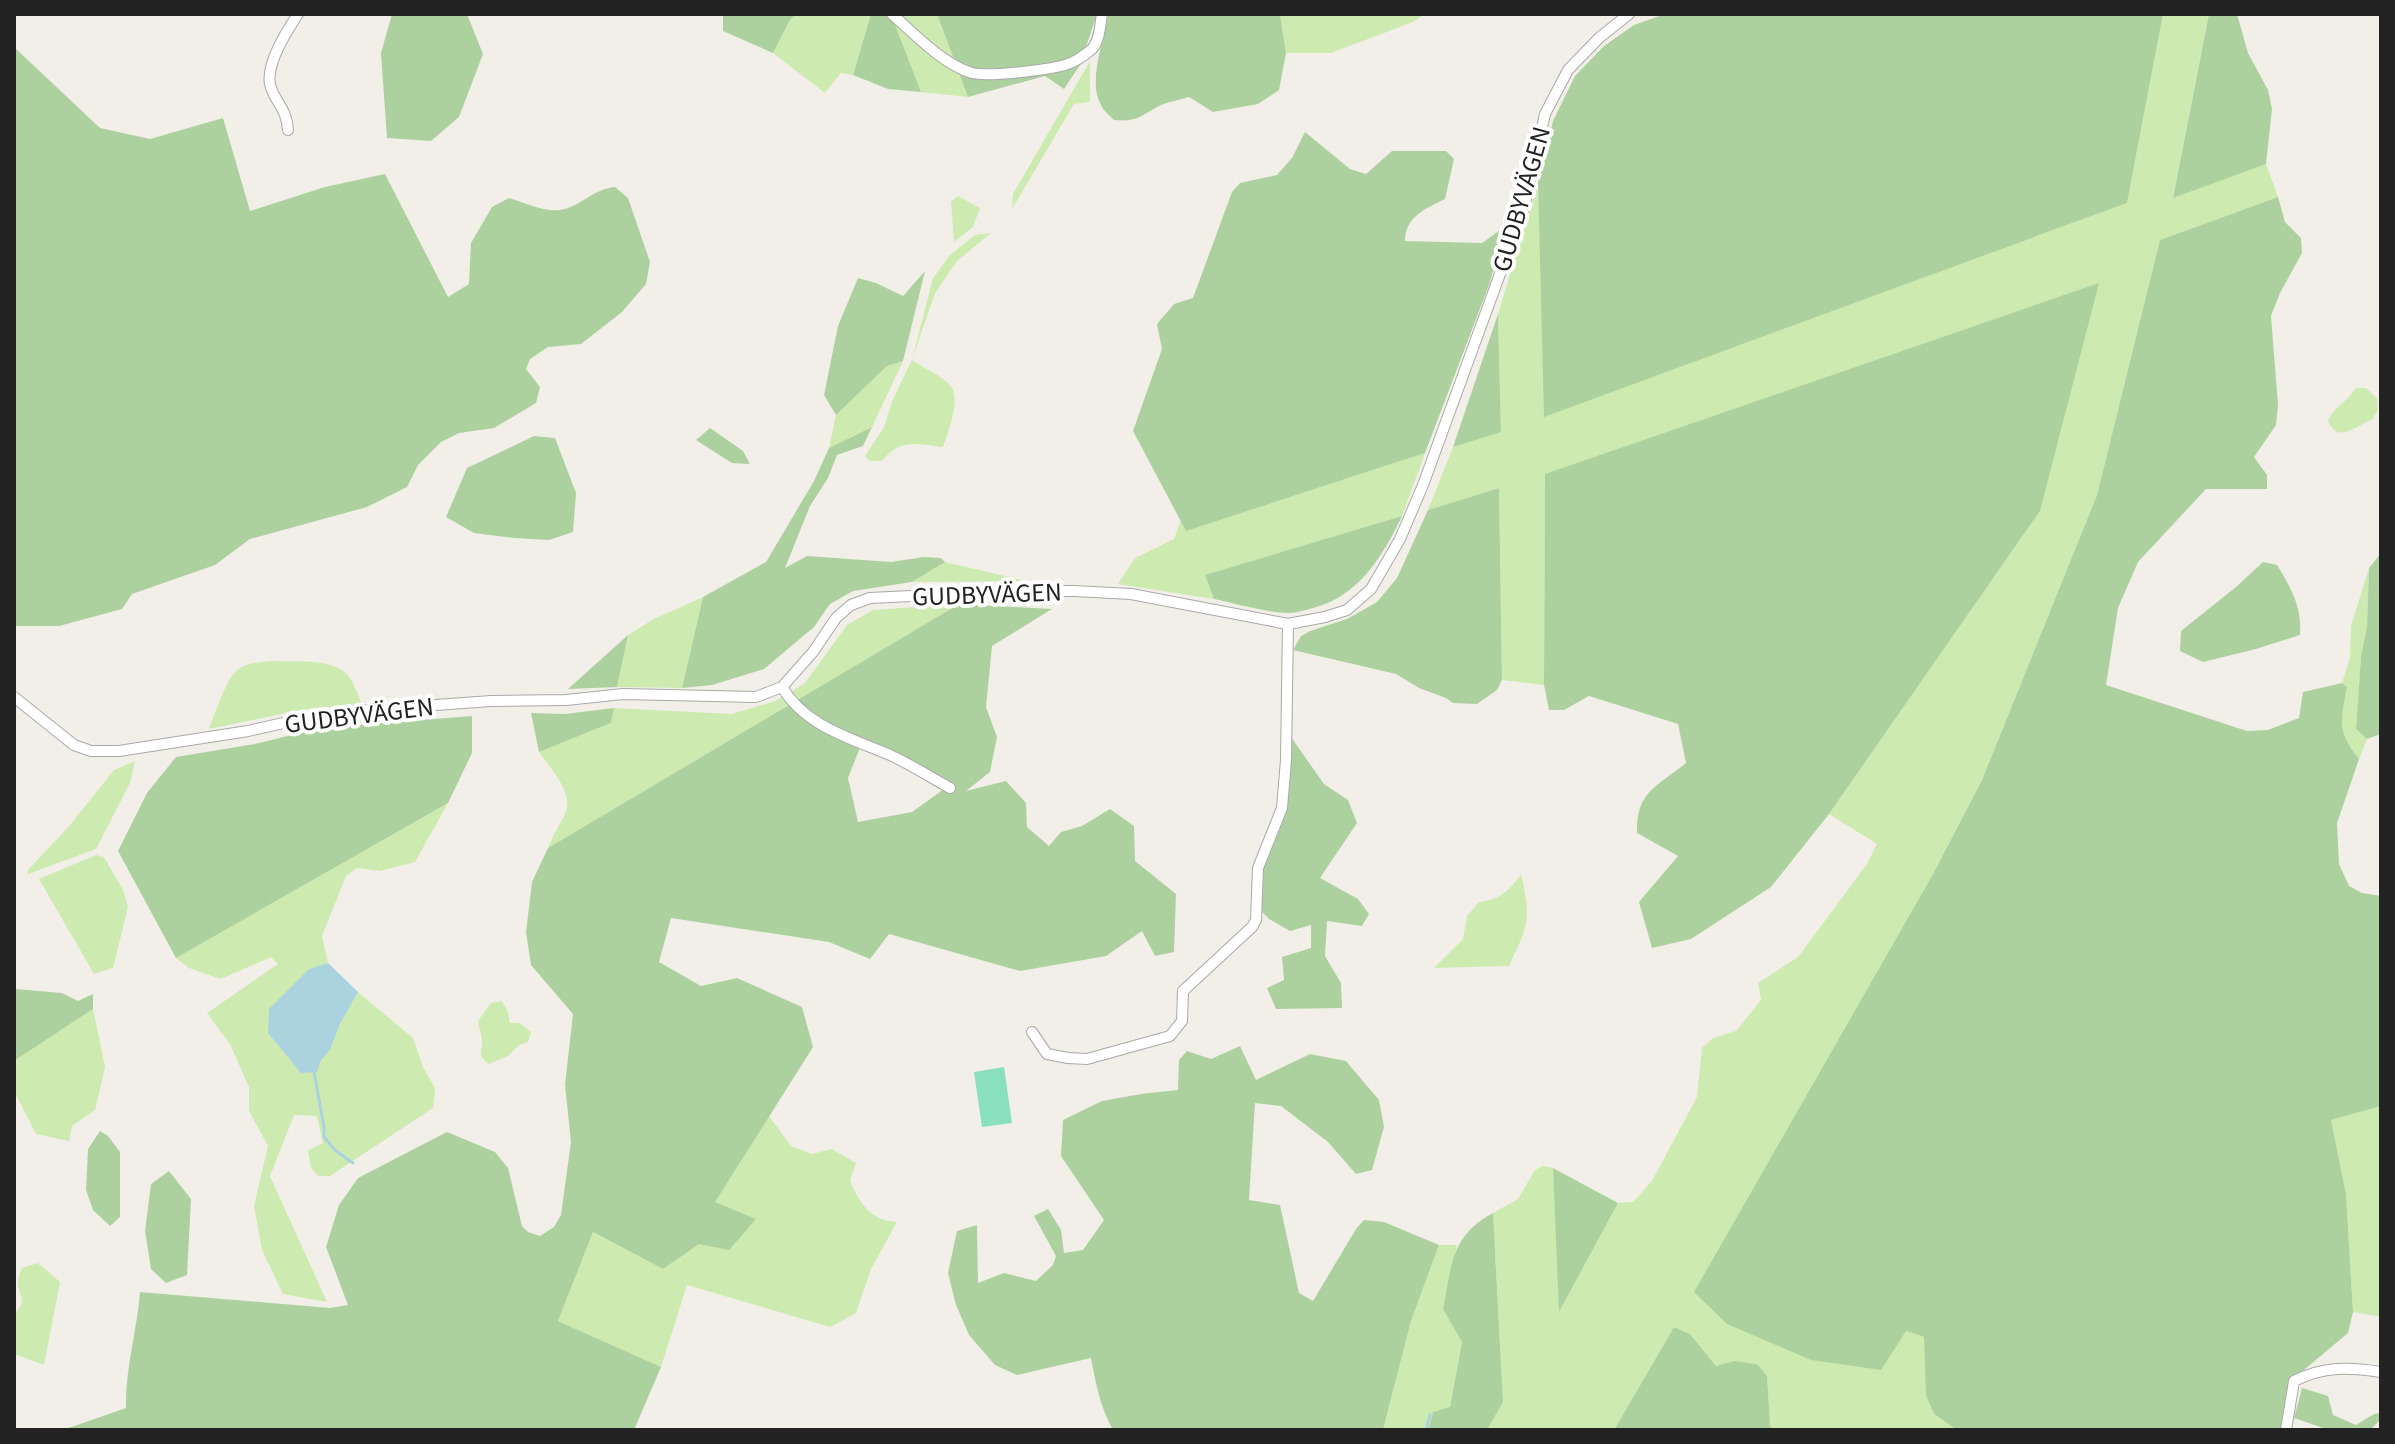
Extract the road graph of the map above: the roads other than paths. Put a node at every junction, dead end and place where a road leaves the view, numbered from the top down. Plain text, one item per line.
1 (298, 14) edge
2 (892, 14) edge
3 (1102, 14) edge
4 (1629, 14) edge
5 (288, 130) dead end
6 (1288, 624) junction
7 (782, 687) junction
8 (14, 697) edge
9 (950, 788) dead end
10 (1032, 1032) dead end
11 (2381, 1372) edge
12 (2286, 1430) edge

1 - 5 street
2 - 3 street
4 - 6 street, GUDBYVÄGEN
6 - 7 street, GUDBYVÄGEN
6 - 10 street
7 - 8 street, GUDBYVÄGEN
7 - 9 street
11 - 12 street

